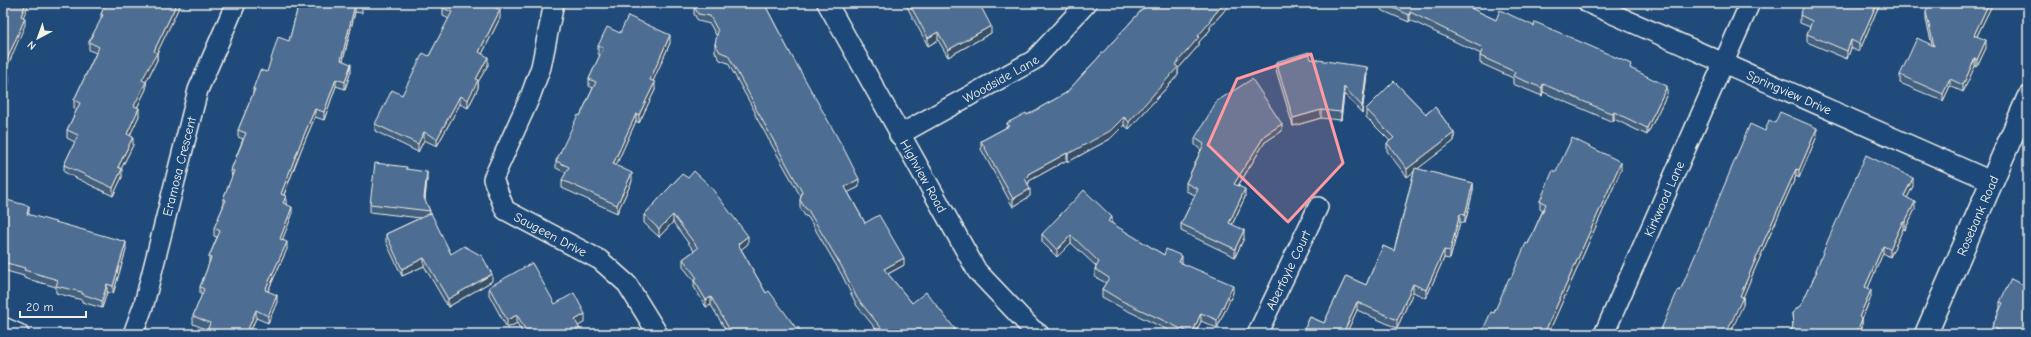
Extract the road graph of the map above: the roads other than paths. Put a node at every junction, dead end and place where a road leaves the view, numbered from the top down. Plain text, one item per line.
1 (234, 3) edge
2 (554, 3) edge
3 (827, 3) edge
4 (1086, 3) edge
5 (1588, 3) edge
6 (1750, 3) edge
7 (1724, 63) junction
8 (2028, 98) edge
9 (900, 135) junction
10 (1991, 181) junction
11 (1318, 207) dead end
12 (3, 327) edge
13 (19, 334) edge
14 (133, 334) edge
15 (658, 334) edge
16 (1039, 334) edge
17 (1257, 334) edge
18 (1604, 334) edge
19 (1926, 334) edge

1 - 14 street, Eramosa Crescent
2 - 15 street, Saugeen Drive
3 - 9 street, Highview Road
4 - 9 street, Woodside Lane
5 - 7 street, Springview Drive
6 - 7 street, Kirkwood Lane
7 - 10 street, Springview Drive
7 - 18 street, Kirkwood Lane
8 - 10 street, Rosebank Road
9 - 16 street, Highview Road
10 - 19 street, Rosebank Road
11 - 17 street, Aberfoyle Court
12 - 13 street

